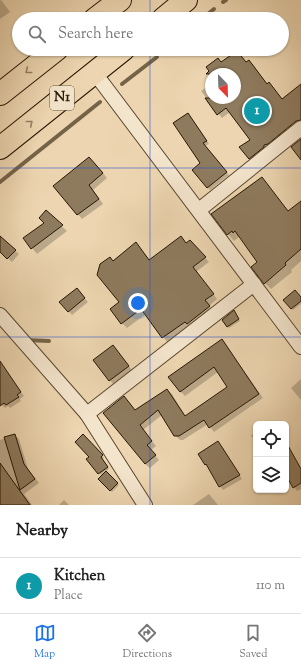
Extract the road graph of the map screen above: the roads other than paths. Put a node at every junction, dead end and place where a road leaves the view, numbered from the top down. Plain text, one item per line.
1 (120, 0) edge
2 (186, 0) edge
3 (104, 12) edge
4 (171, 12) edge
5 (48, 56) edge
6 (115, 56) edge
7 (94, 72) junction
8 (0, 94) edge
9 (301, 128) edge
10 (0, 148) edge
11 (199, 210) junction
12 (254, 284) junction
13 (0, 315) edge
14 (301, 347) edge
15 (87, 414) junction
16 (146, 505) edge

1 - 3 highway
2 - 4 highway
5 -> 8 highway
6 - 7 highway, N1
10 -> 7 highway, N1
7 - 11 street
9 - 11 street
11 - 12 street
12 - 14 street
12 - 15 street
13 - 15 street
15 - 16 street

